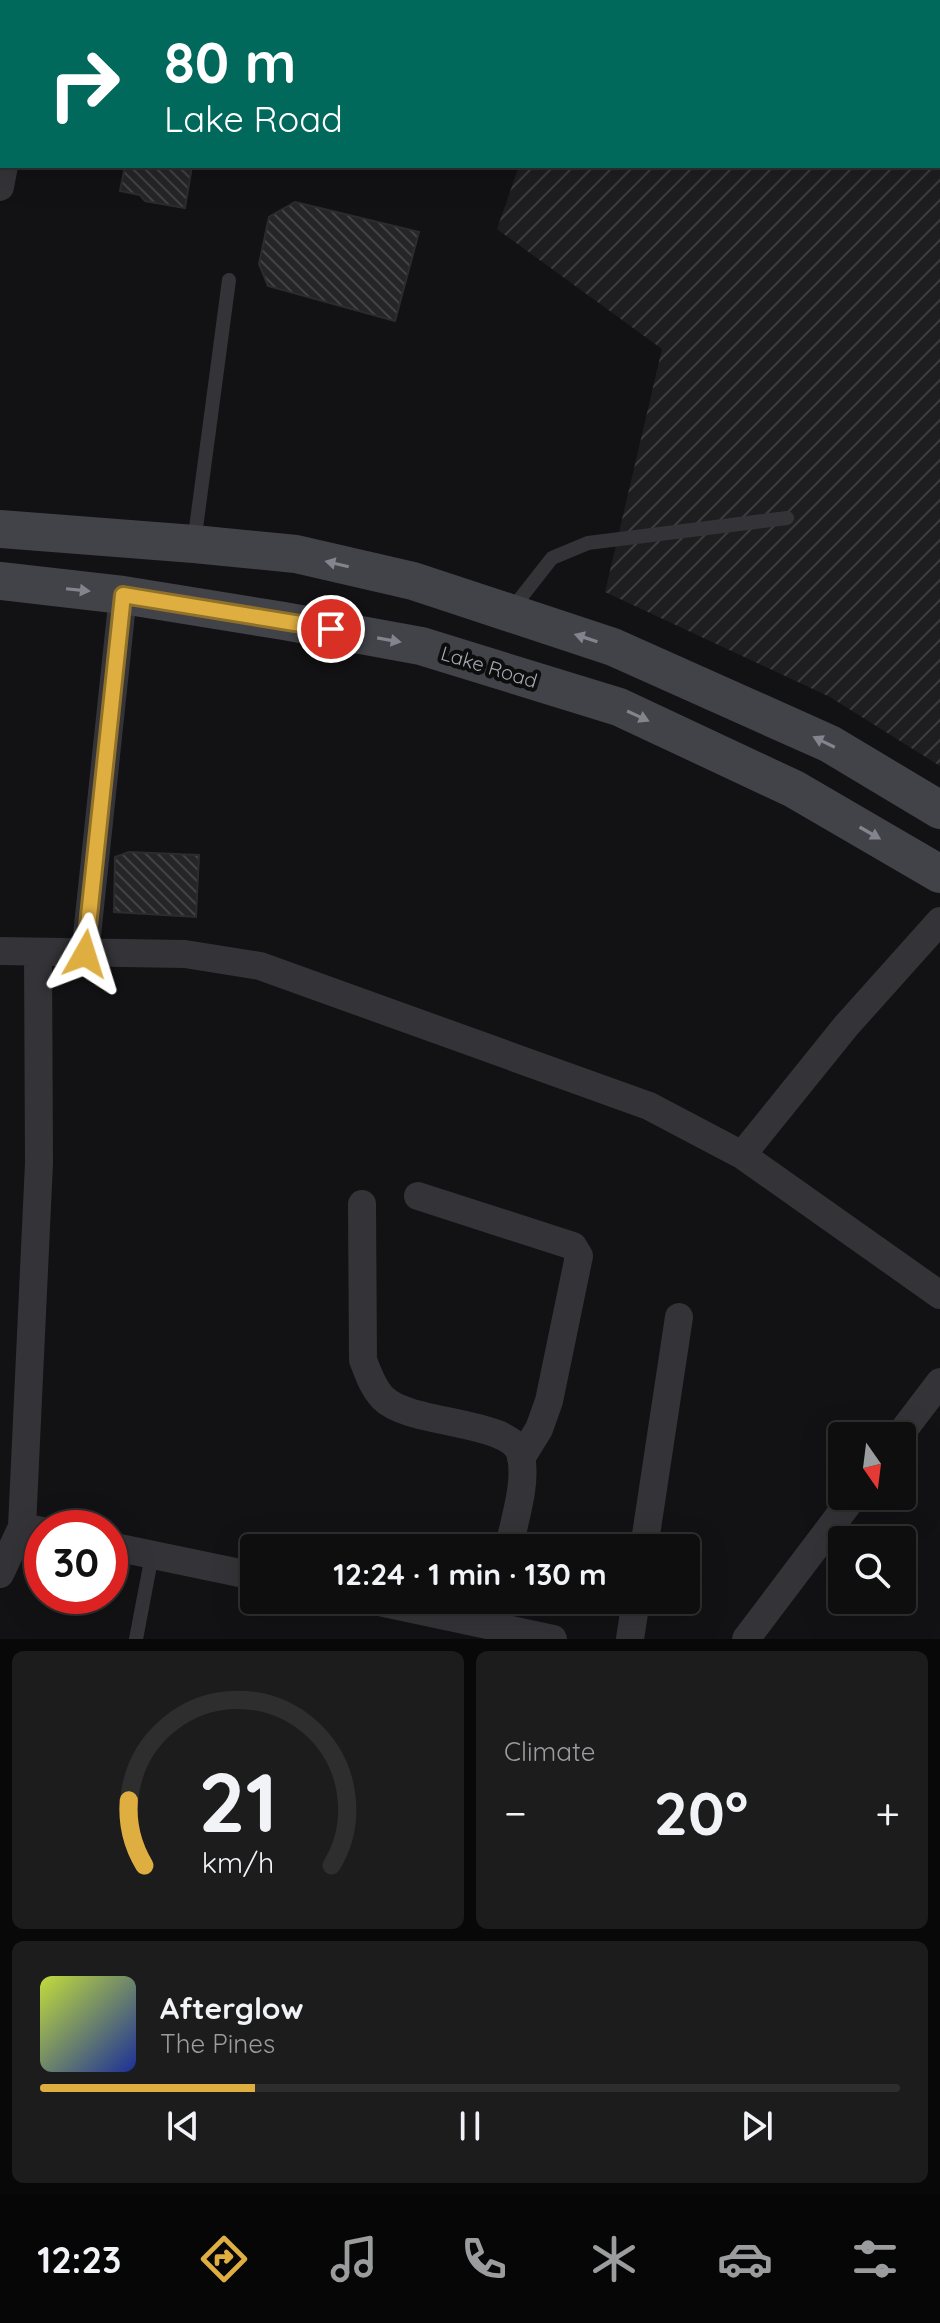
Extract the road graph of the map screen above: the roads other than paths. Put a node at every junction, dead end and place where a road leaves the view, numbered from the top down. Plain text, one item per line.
1 (229, 280) dead end
2 (787, 518) dead end
3 (0, 529) edge
4 (194, 544) junction
5 (0, 581) edge
6 (123, 595) junction
7 (509, 613) junction
8 (940, 810) edge
9 (940, 874) edge
10 (940, 921) edge
11 (0, 951) edge
12 (38, 952) junction
13 (85, 954) junction
14 (742, 1155) junction
15 (418, 1196) dead end
16 (362, 1204) dead end
17 (940, 1295) edge
18 (679, 1317) dead end
19 (940, 1382) edge
20 (910, 1422) edge
21 (521, 1458) junction
22 (32, 1510) edge
23 (843, 1510) edge
24 (512, 1534) edge
25 (646, 1534) edge
26 (24, 1540) edge
27 (128, 1550) edge
28 (152, 1555) junction
29 (240, 1573) edge
30 (0, 1574) edge
31 (498, 1614) edge
32 (634, 1614) edge
33 (136, 1639) edge
34 (553, 1639) edge
35 (630, 1639) edge
36 (746, 1639) edge

1 - 4 lane
2 - 7 lane
3 - 4 main road
7 -> 4 main road
5 -> 6 main road, Lake Road
6 -> 9 main road, Lake Road
6 - 13 street
8 -> 7 main road
10 - 14 street
11 - 12 street
12 - 13 street
12 - 22 street
13 - 14 street
14 - 17 street
15 - 21 street
16 - 21 street
18 - 25 street
19 - 20 street
21 - 24 street
23 - 36 street
26 - 30 street
27 - 28 street
28 - 29 street
28 - 33 lane
31 - 34 street
32 - 35 street

